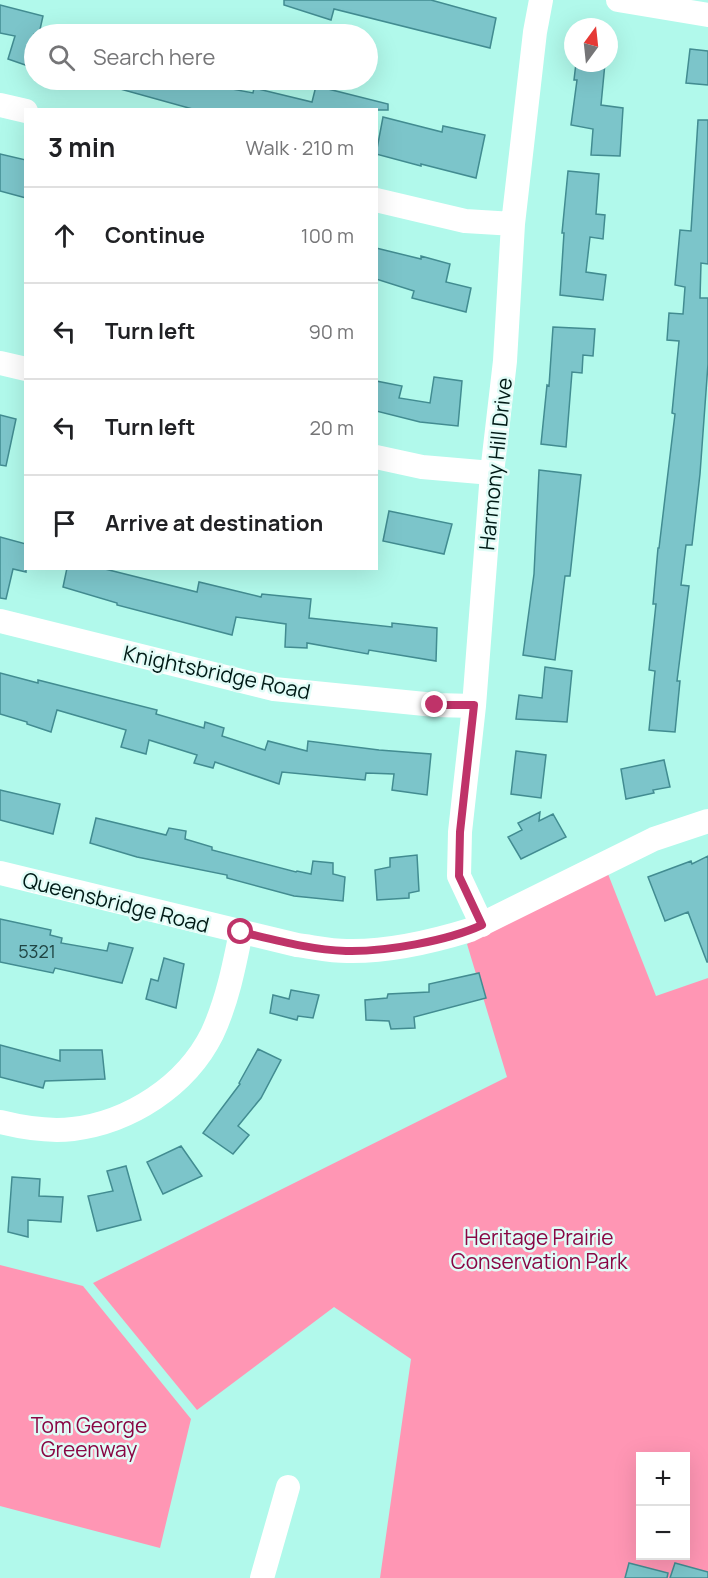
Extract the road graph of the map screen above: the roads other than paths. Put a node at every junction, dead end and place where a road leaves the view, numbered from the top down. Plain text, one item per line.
1 (541, 0) edge
2 (618, 0) edge
3 (708, 15) edge
4 (0, 105) edge
5 (24, 111) edge
6 (378, 200) edge
7 (513, 224) junction
8 (0, 363) edge
9 (24, 369) edge
10 (378, 457) edge
11 (492, 473) junction
12 (0, 621) edge
13 (474, 705) junction
14 (708, 821) edge
15 (0, 873) edge
16 (482, 925) junction
17 (241, 932) junction
18 (0, 1122) edge
19 (288, 1487) dead end
20 (262, 1578) edge

1 - 7 street, Harmony Hill Drive
2 - 3 street
4 - 5 street
6 - 7 street
7 - 11 street, Harmony Hill Drive
8 - 9 street
10 - 11 street
11 - 13 street, Harmony Hill Drive
12 - 13 street, Knightsbridge Road
13 - 16 street, Harmony Hill Drive
14 - 16 street, Queensbridge Road
15 - 17 street, Queensbridge Road
16 - 17 street, Queensbridge Road
17 - 18 street
19 - 20 street

